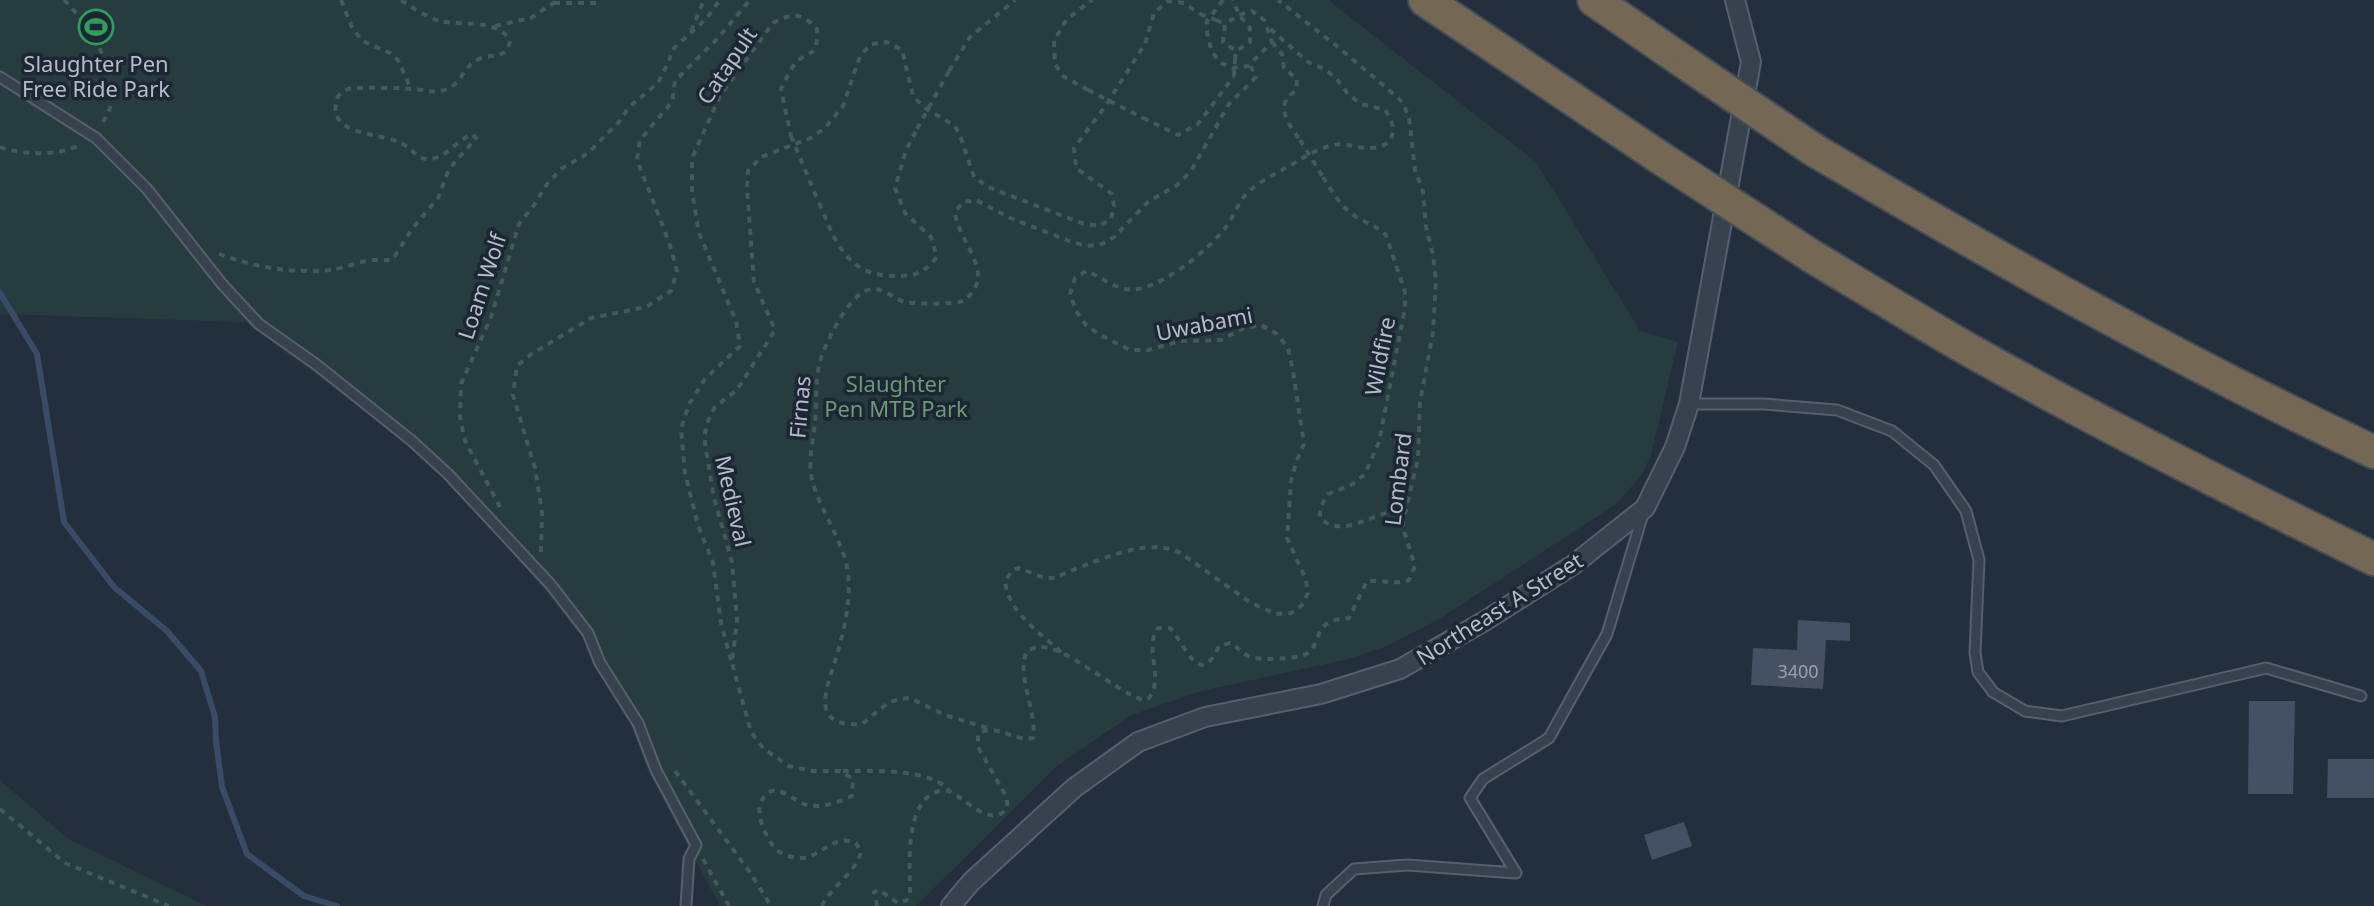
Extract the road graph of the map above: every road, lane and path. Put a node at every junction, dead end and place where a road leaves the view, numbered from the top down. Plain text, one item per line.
1 (64, 0) edge
2 (341, 0) edge
3 (401, 0) edge
4 (558, 0) edge
5 (600, 0) edge
6 (704, 0) edge
7 (720, 0) edge
8 (750, 0) edge
9 (1015, 0) edge
10 (1092, 0) edge
11 (1223, 0) edge
12 (1278, 0) edge
13 (1425, 0) edge
14 (1594, 0) edge
15 (1735, 0) edge
16 (1234, 2) edge
17 (551, 3) junction
18 (1239, 15) junction
19 (1225, 24) junction
20 (1267, 26) junction
21 (494, 27) junction
22 (689, 35) junction
23 (1272, 42) junction
24 (1236, 51) junction
25 (1250, 65) junction
26 (0, 77) edge
27 (411, 89) junction
28 (91, 134) junction
29 (0, 147) edge
30 (1308, 154) junction
31 (181, 230) junction
32 (1689, 404) junction
33 (2374, 452) edge
34 (1645, 508) junction
35 (501, 510) dead end
36 (1404, 510) junction
37 (2374, 559) edge
38 (539, 571) junction
39 (1064, 656) junction
40 (732, 663) junction
41 (2361, 696) dead end
42 (992, 729) junction
43 (645, 742) junction
44 (840, 771) junction
45 (949, 790) junction
46 (0, 809) edge
47 (696, 845) junction
48 (169, 906) edge
49 (686, 906) edge
50 (729, 906) edge
51 (771, 906) edge
52 (822, 906) edge
53 (877, 906) edge
54 (951, 906) edge
55 (1323, 906) edge

1 - 28 path
2 - 27 path
3 - 21 path
4 - 17 path
5 - 17 path
6 - 22 path
7 - 22 path, Loam Wolf
8 - 38 path
9 - 40 path, Catapult, bridge
10 - 24 path, bridge
11 - 25 path
12 - 36 path, Lombard
13 - 37 highway, bridge
14 - 33 highway, bridge
15 - 32 street, Northeast A Street
16 - 18 path
17 - 21 path
18 - 19 path
18 - 20 path
18 - 24 path
19 - 24 path
19 - 40 path, Medieval, bridge
20 - 23 path
20 - 30 path, Uwabami
21 - 27 path
22 - 35 path, Loam Wolf
23 - 25 path
23 - 30 path, Wildfire, bridge
25 - 42 path, Firnas
26 - 28 lane
27 - 31 path
28 - 29 path
28 - 31 lane
30 - 36 path, Wildfire, bridge
30 - 39 path, Uwabami
31 - 38 lane
32 - 34 street, Northeast A Street
32 - 41 lane
34 - 54 street, Northeast A Street
34 - 55 lane
36 - 39 path, Lombard
38 - 43 lane
39 - 42 path, Lombard
40 - 44 path, Medieval
42 - 45 path
43 - 47 lane
43 - 51 path
44 - 45 path, Medieval
44 - 52 path
45 - 53 path
46 - 48 path
47 - 49 lane
47 - 50 path

